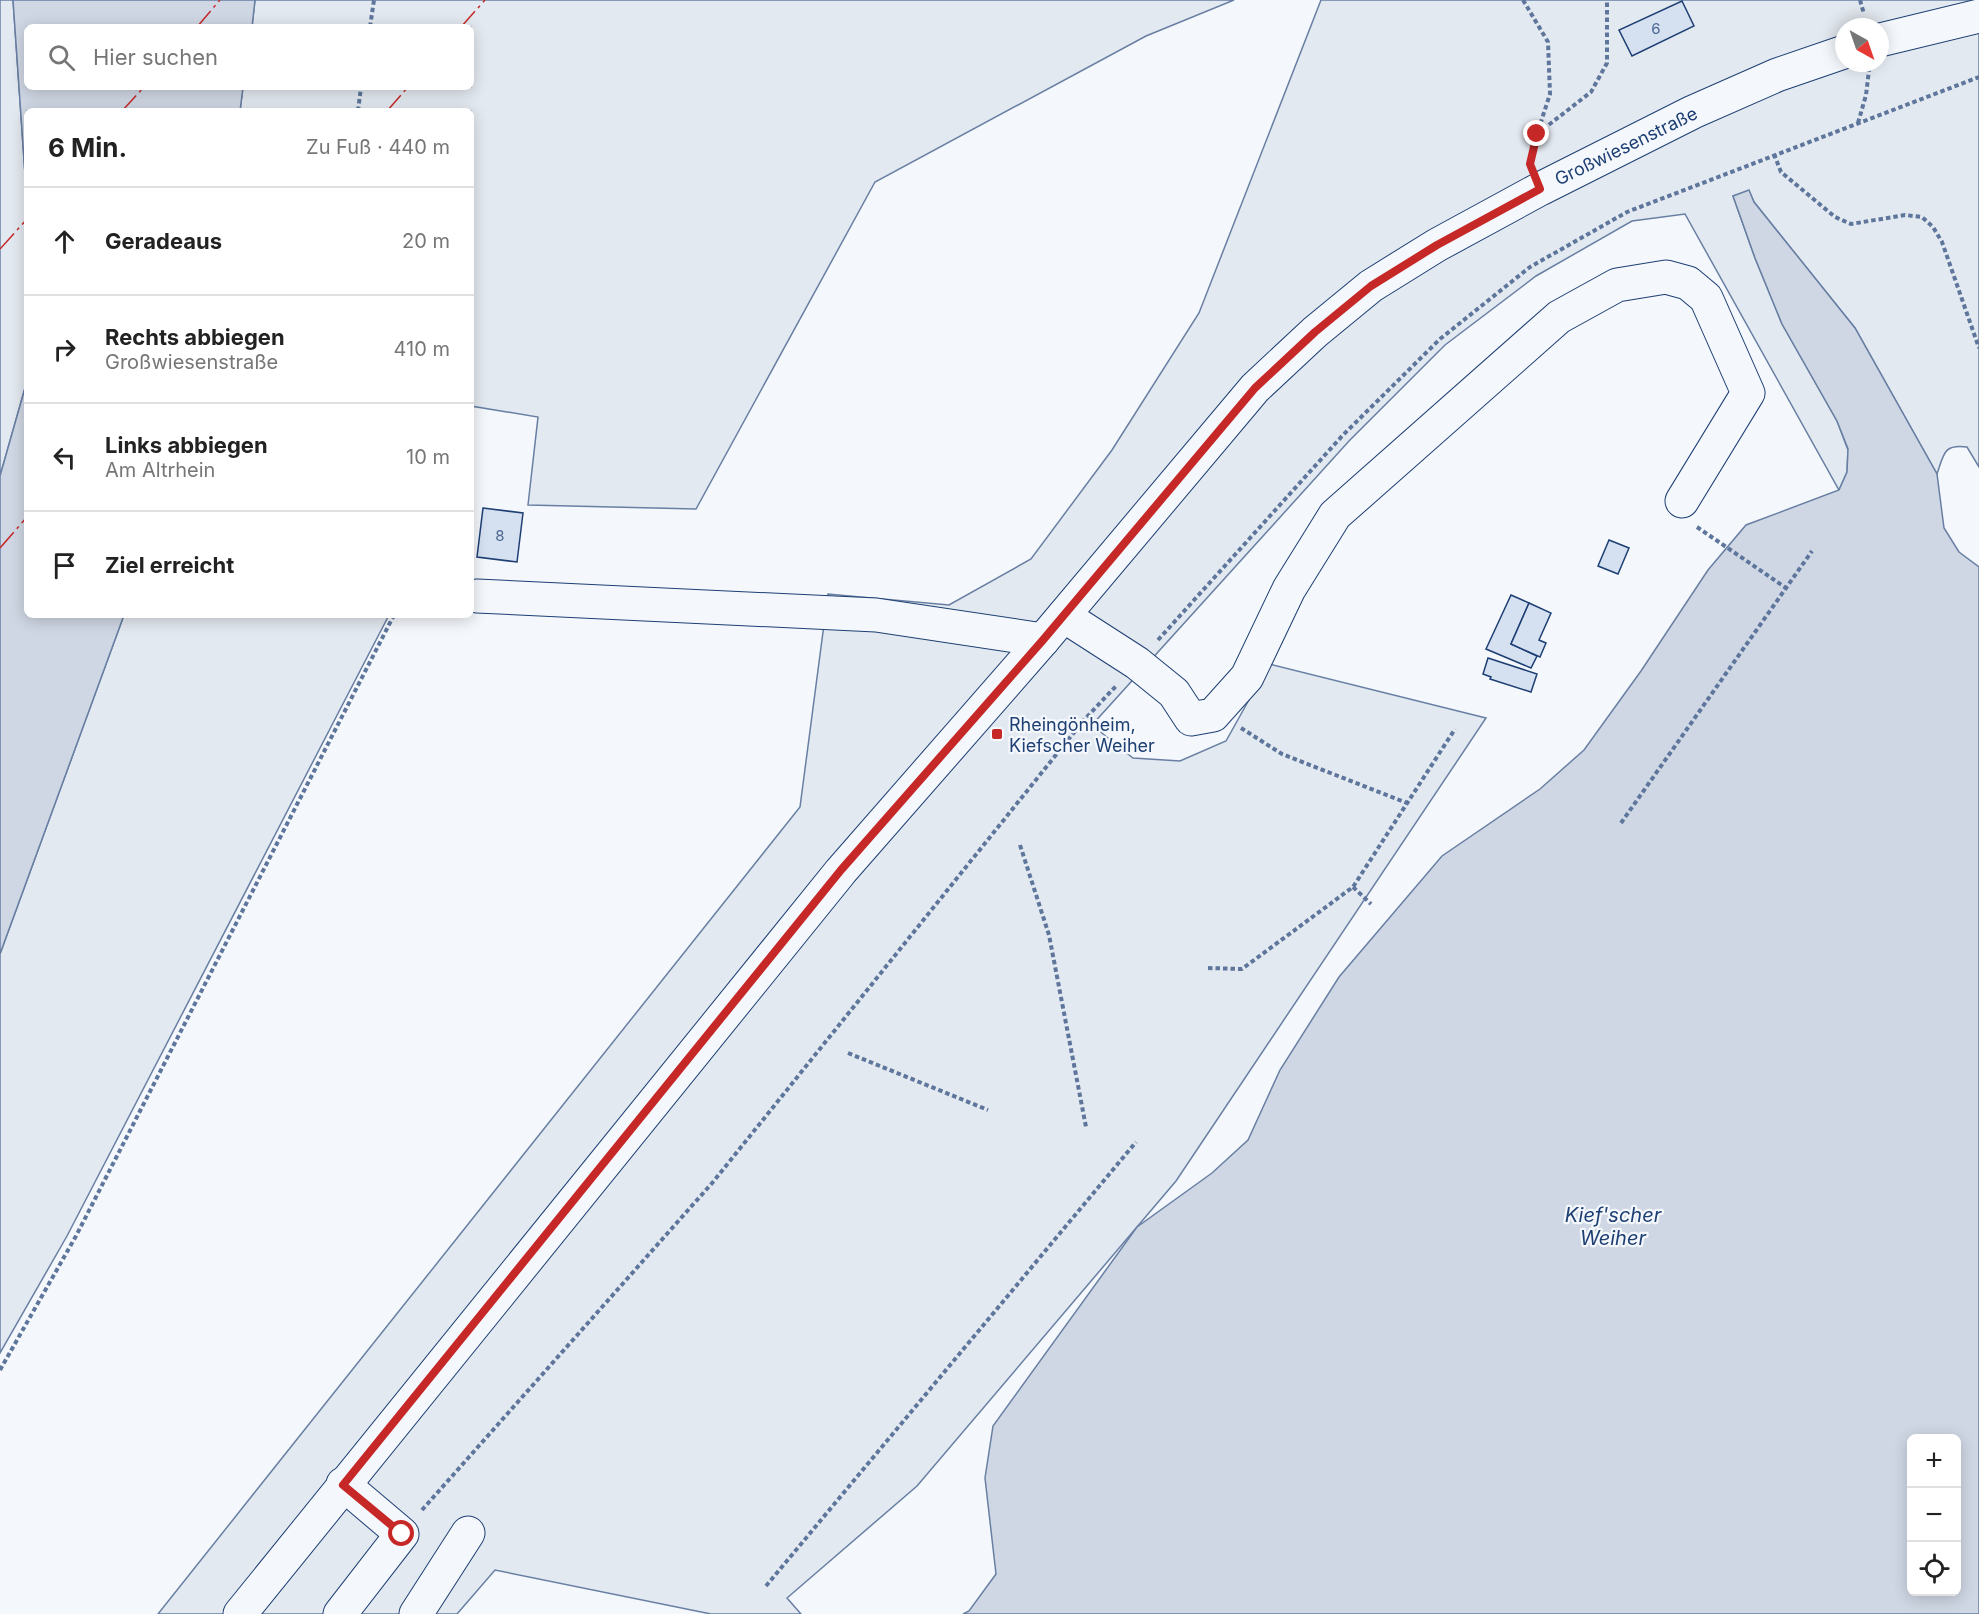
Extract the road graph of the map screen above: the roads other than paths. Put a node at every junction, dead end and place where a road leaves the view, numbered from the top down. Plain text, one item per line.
1 (1979, 16) edge
2 (1889, 38) edge
3 (1835, 55) edge
4 (1689, 513) road end
5 (477, 596) dead end
6 (1064, 615) junction
7 (1043, 640) junction
8 (343, 1485) junction
9 (468, 1533) dead end
10 (240, 1614) edge
11 (340, 1614) edge
12 (416, 1614) edge

1 - 2 street
3 - 6 street, Großwiesenstraße
4 - 6 street
5 - 7 street
6 - 7 street, Großwiesenstraße
7 - 8 street, Großwiesenstraße
8 - 10 street, Großwiesenstraße
8 - 11 street
9 - 12 street

